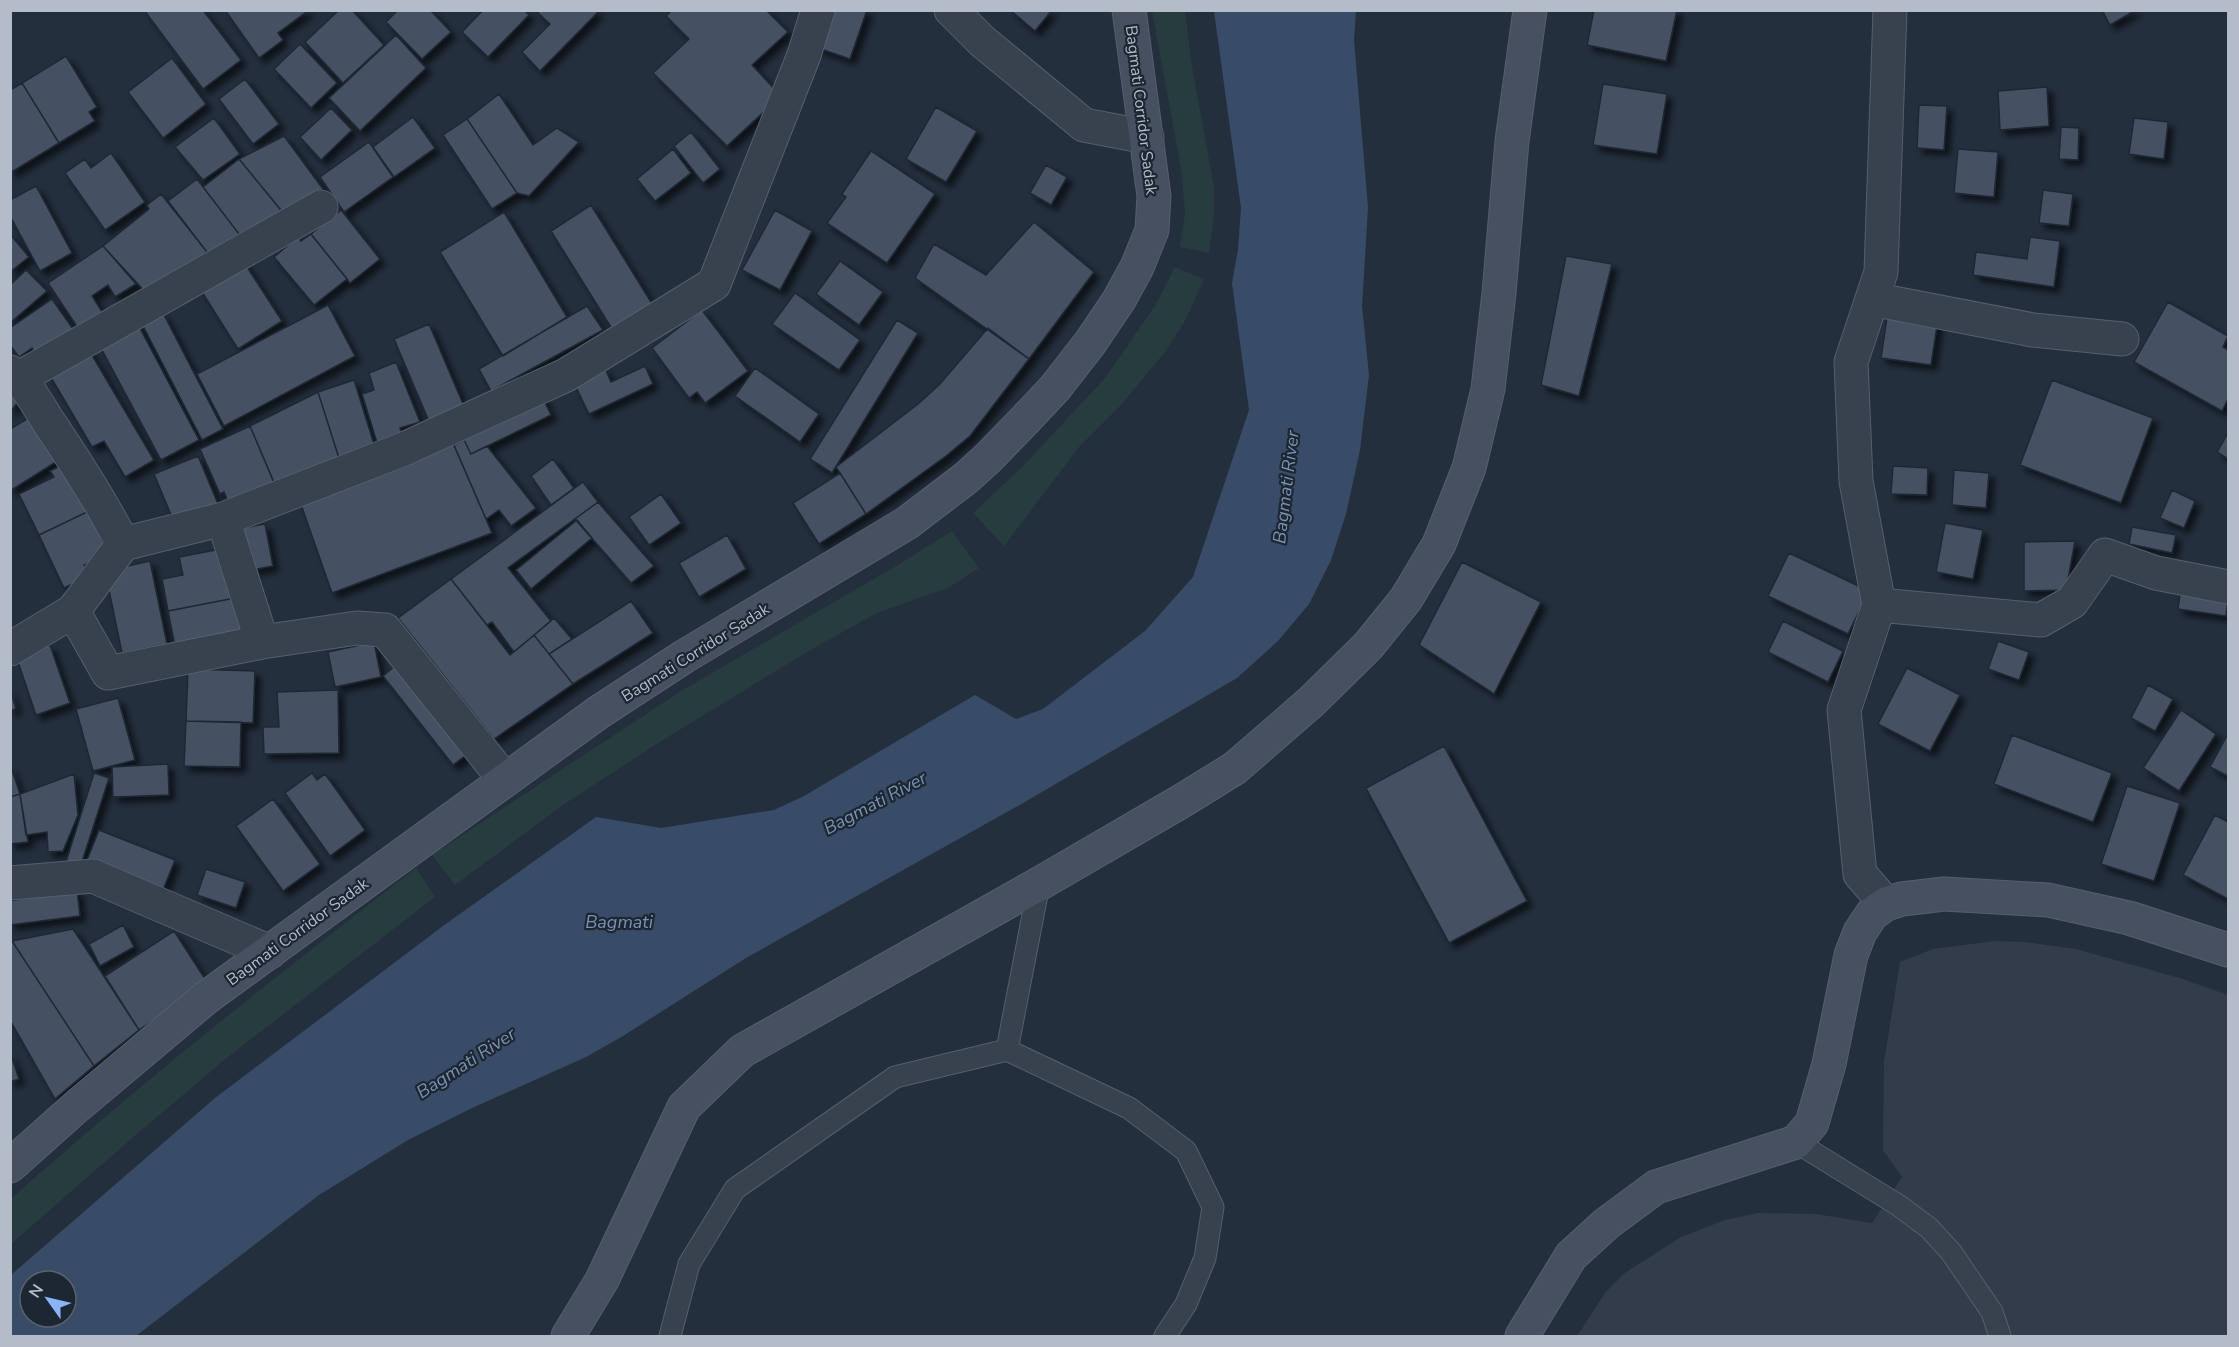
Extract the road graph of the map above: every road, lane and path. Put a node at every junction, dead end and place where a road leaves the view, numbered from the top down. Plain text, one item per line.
1 (818, 10) edge
2 (951, 10) edge
3 (1129, 10) edge
4 (1530, 10) edge
5 (1890, 10) edge
6 (1146, 136) junction
7 (321, 207) dead end
8 (1872, 299) junction
9 (2122, 339) dead end
10 (15, 375) edge
11 (223, 519) junction
12 (123, 544) junction
13 (2229, 587) edge
14 (1879, 605) junction
15 (73, 610) junction
16 (262, 642) junction
17 (10, 649) edge
18 (505, 780) junction
19 (10, 883) edge
20 (1039, 884) junction
21 (1886, 904) junction
22 (2229, 950) edge
23 (270, 952) junction
24 (1007, 1050) junction
25 (1796, 1142) junction
26 (10, 1166) edge
27 (568, 1336) edge
28 (670, 1336) edge
29 (1165, 1336) edge
30 (1522, 1336) edge
31 (2000, 1336) edge

1 - 11 street
2 - 6 street
3 - 6 main road, Bagmati Corridor Sadak
4 - 20 main road
5 - 8 street
6 - 18 main road, Bagmati Corridor Sadak
7 - 10 street
8 - 9 street
8 - 14 street
10 - 12 street
11 - 12 street
11 - 16 street
12 - 15 street
13 - 14 street
14 - 21 street
15 - 16 street
15 - 17 street
16 - 18 street
18 - 23 main road, Bagmati Corridor Sadak
19 - 23 street
20 - 24 lane
20 - 27 main road
21 - 22 main road
21 - 25 main road
23 - 26 main road, Bagmati Corridor Sadak
24 - 28 lane
24 - 29 lane
25 - 30 main road
25 - 31 lane

